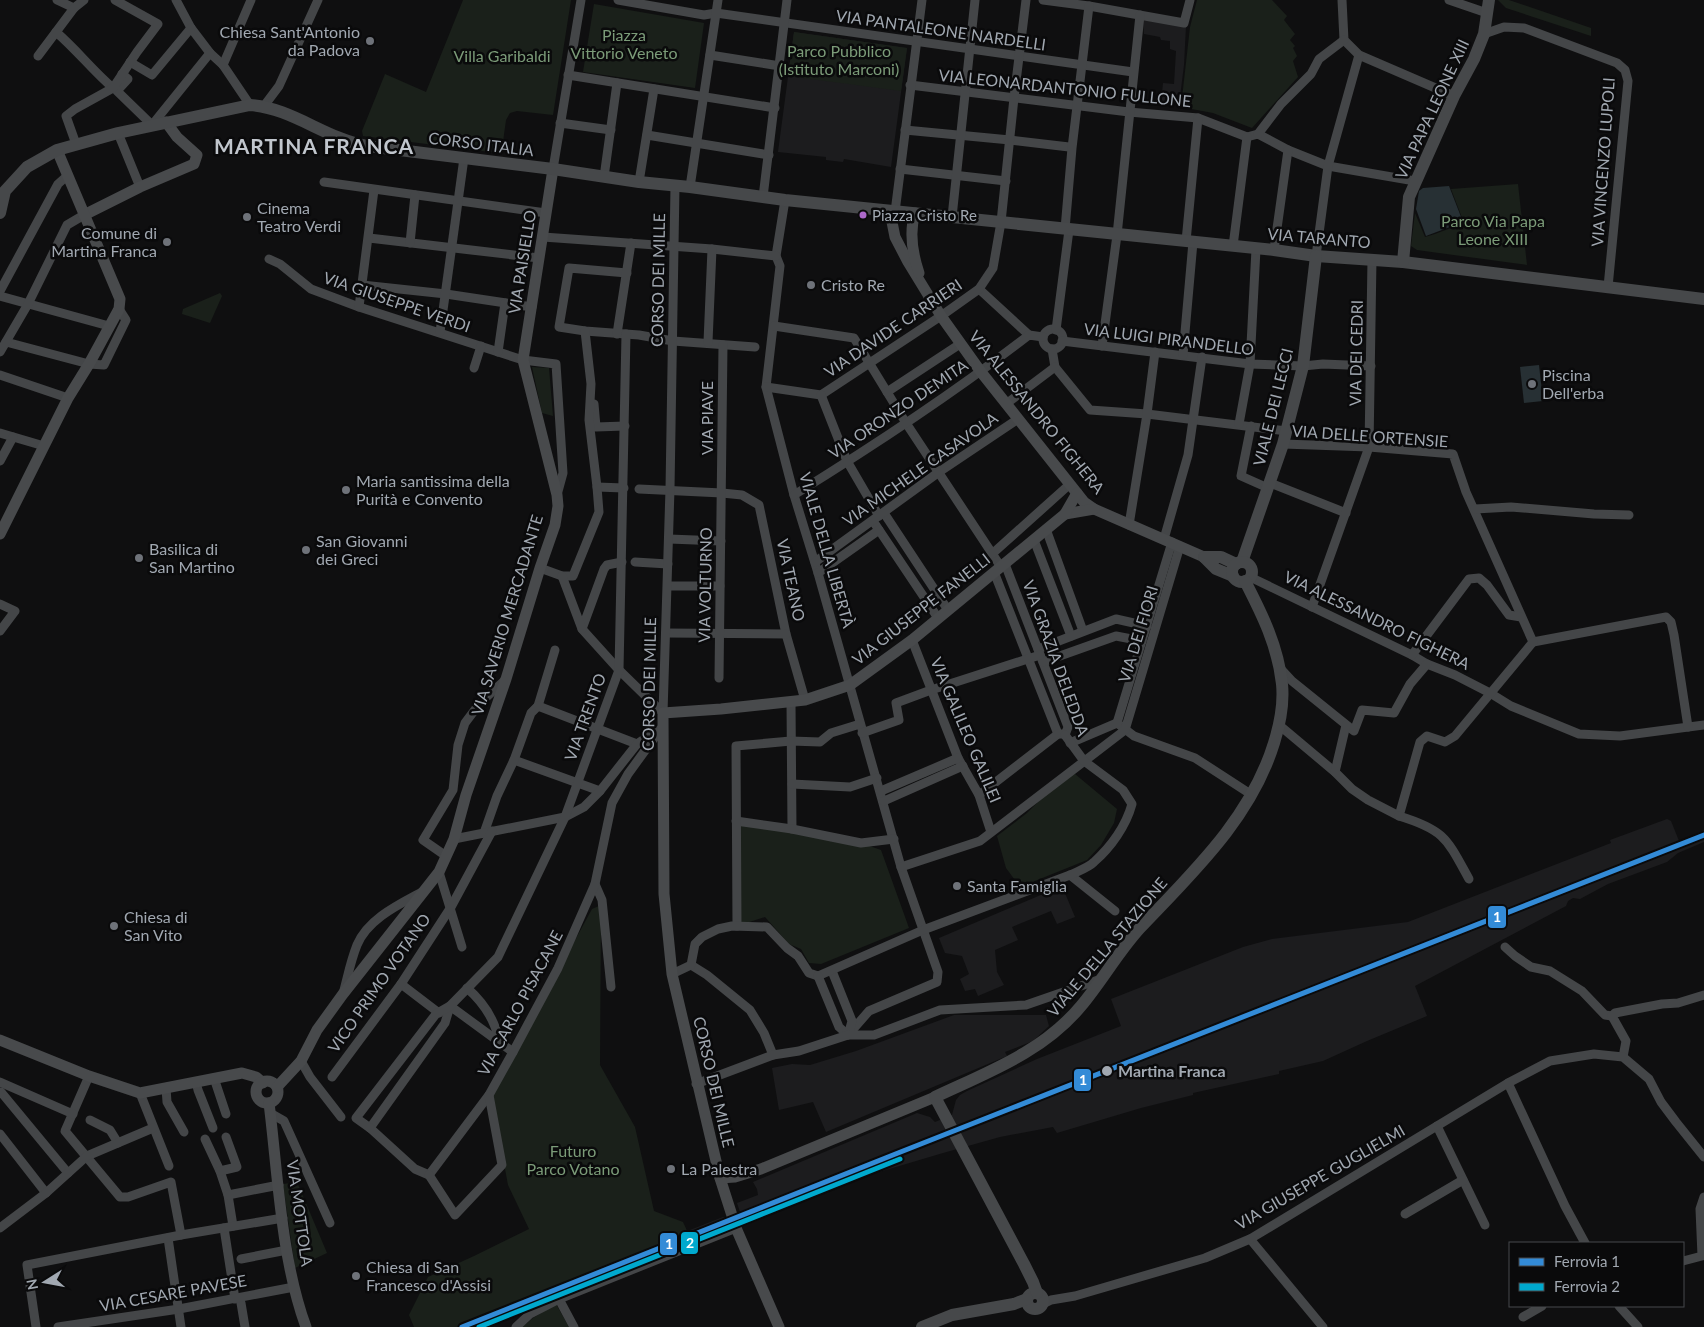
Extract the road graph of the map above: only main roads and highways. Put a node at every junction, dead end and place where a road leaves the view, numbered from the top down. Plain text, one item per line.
1 (1489, 0) edge
2 (0, 214) edge
3 (1002, 222) joint
4 (1316, 256) junction
5 (1403, 262) junction
6 (1704, 299) edge
7 (1204, 557) road end
8 (1242, 572) junction
9 (922, 1327) edge

1 - 5 main road, VIA PAPA LEONE XIII
2 - 3 main road, CORSO ITALIA
3 - 4 main road, VIA TARANTO
4 - 5 main road, VIA TARANTO
4 - 8 main road, VIALE DEI LECCI
5 - 6 main road, VIA TARANTO
7 - 8 main road
8 - 9 main road, VIALE DELLA STAZIONE

